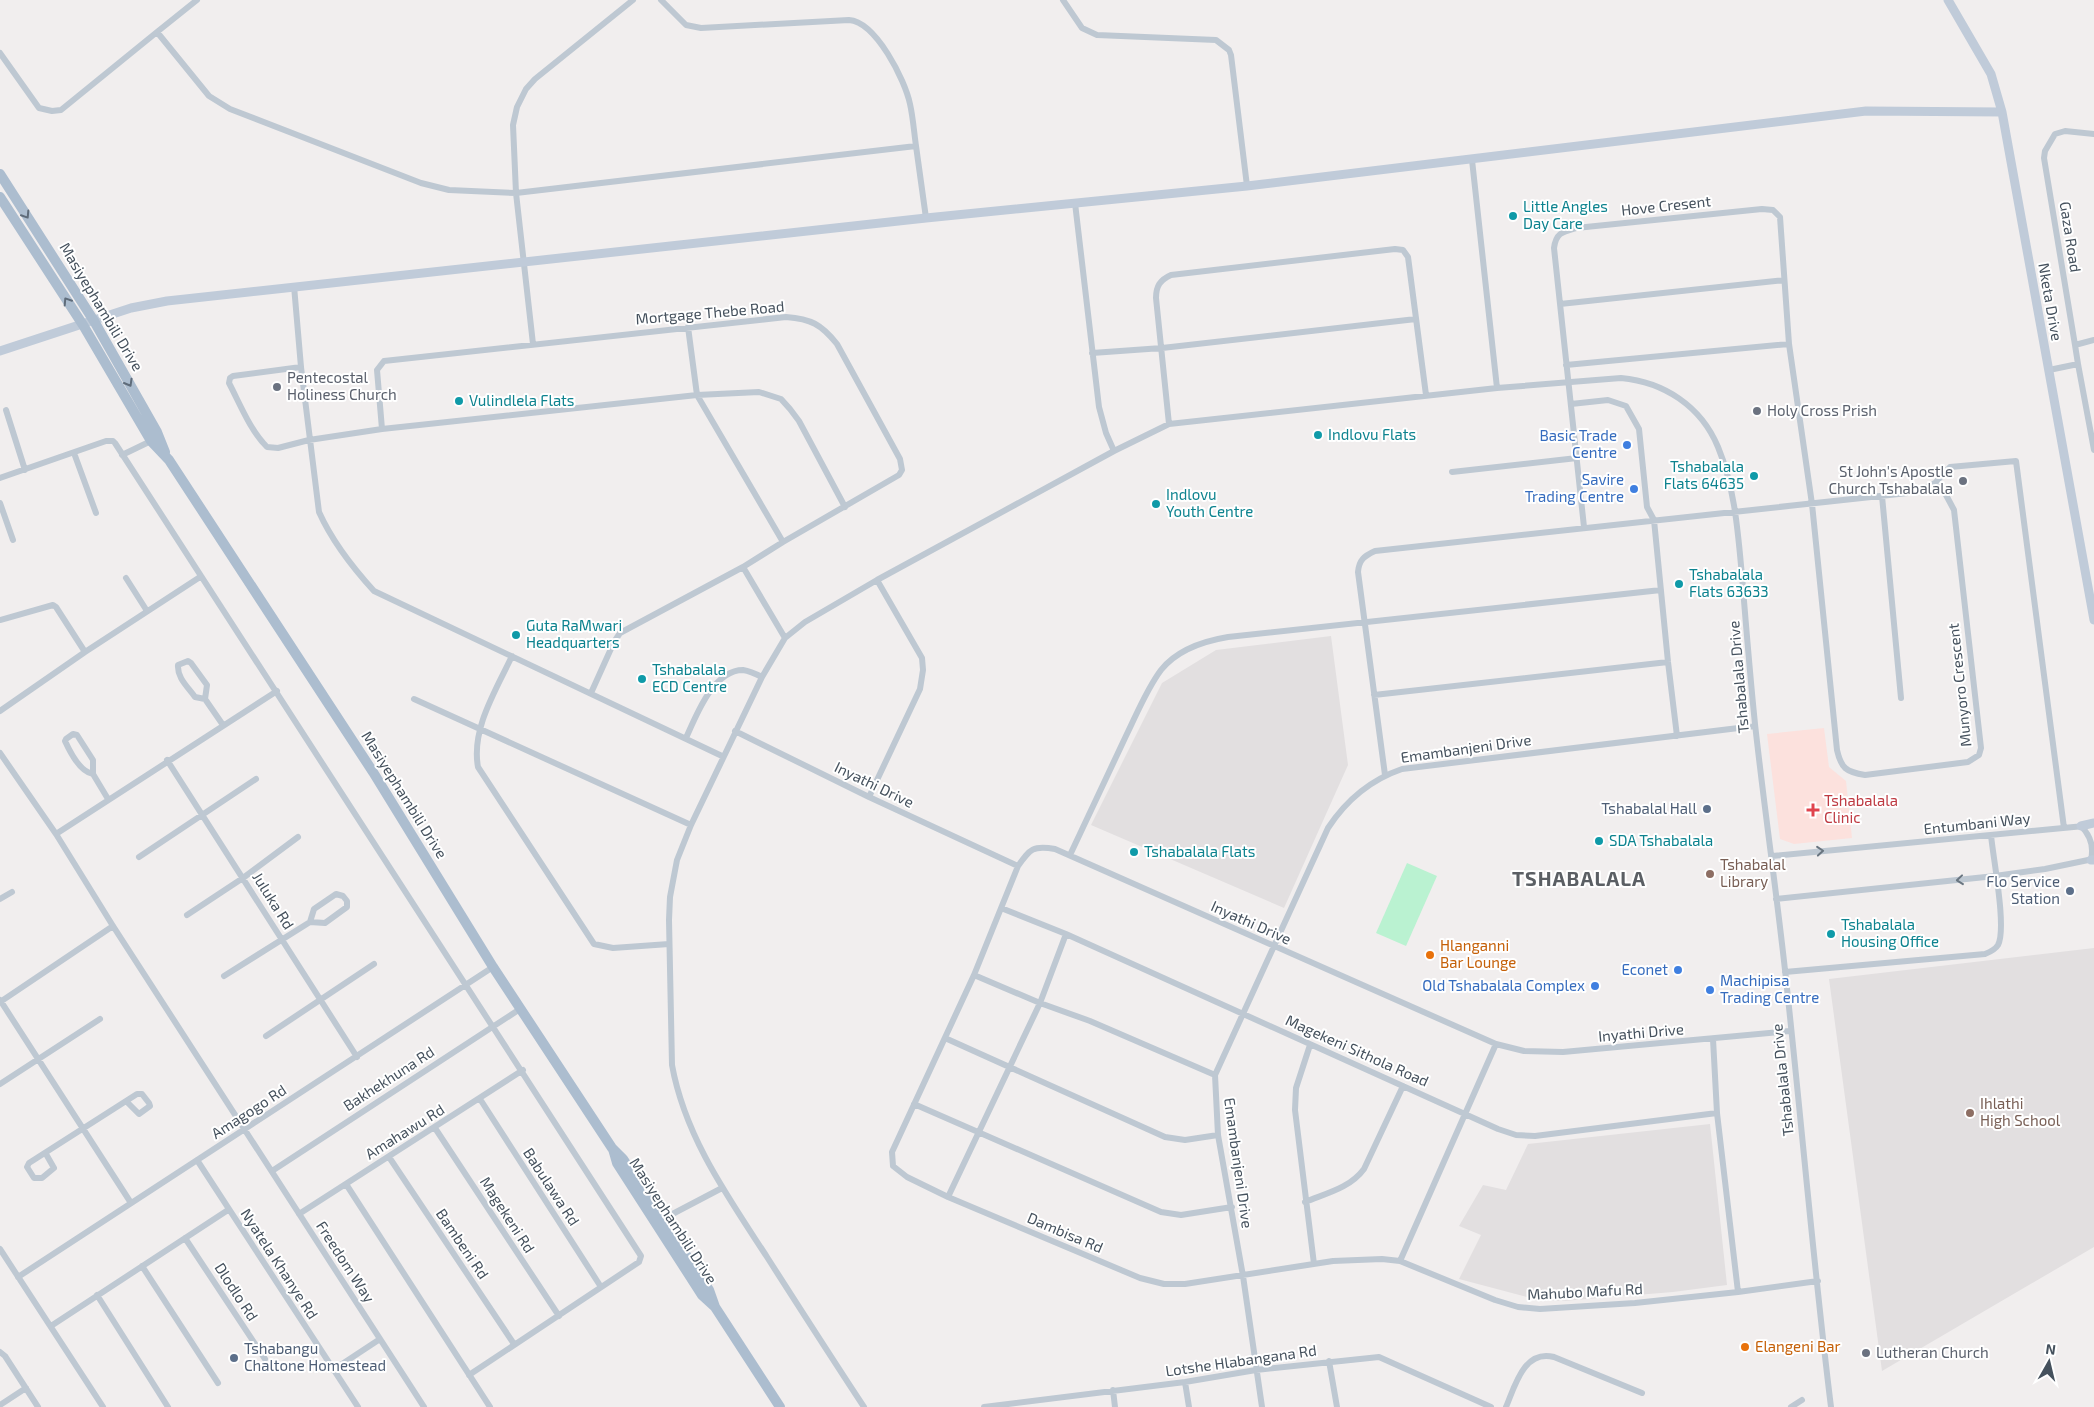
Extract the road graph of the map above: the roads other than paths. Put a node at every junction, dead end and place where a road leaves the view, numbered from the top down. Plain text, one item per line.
1 (197, 0) edge
2 (633, 0) edge
3 (661, 0) edge
4 (1063, 0) edge
5 (1948, 0) edge
6 (157, 32) junction
7 (0, 53) edge
8 (2002, 112) junction
9 (2094, 134) edge
10 (916, 146) junction
11 (1472, 160) junction
12 (0, 174) edge
13 (1247, 186) junction
14 (516, 192) junction
15 (0, 197) edge
16 (1075, 203) junction
17 (926, 218) junction
18 (524, 261) junction
19 (1784, 280) junction
20 (294, 286) junction
21 (1560, 304) junction
22 (1416, 319) junction
23 (94, 321) junction
24 (83, 325) junction
25 (688, 327) junction
26 (2094, 340) edge
27 (533, 344) junction
28 (1789, 344) junction
29 (2075, 345) junction
30 (1162, 348) junction
31 (0, 351) edge
32 (1092, 353) junction
33 (2078, 364) junction
34 (1566, 365) junction
35 (300, 367) junction
36 (2049, 370) junction
37 (1568, 381) junction
38 (1497, 388) junction
39 (697, 395) junction
40 (1426, 395) junction
41 (1571, 404) junction
42 (6, 410) dead end
43 (1169, 424) junction
44 (382, 430) junction
45 (309, 440) junction
46 (152, 441) junction
47 (2094, 450) edge
48 (1114, 451) junction
49 (74, 453) junction
50 (122, 455) junction
51 (1577, 458) junction
52 (168, 460) junction
53 (25, 470) junction
54 (1452, 472) dead end
55 (0, 478) edge
56 (1935, 483) junction
57 (1882, 496) junction
58 (0, 503) edge
59 (1812, 504) junction
60 (845, 507) junction
61 (1736, 511) junction
62 (96, 513) dead end
63 (1654, 520) junction
64 (1584, 527) junction
65 (12, 540) dead end
66 (783, 542) junction
67 (743, 567) junction
68 (200, 577) junction
69 (126, 578) dead end
70 (877, 580) junction
71 (1661, 590) junction
72 (147, 611) junction
73 (0, 620) edge
74 (2094, 620) edge
75 (1364, 624) junction
76 (785, 638) junction
77 (84, 652) junction
78 (512, 656) junction
79 (1668, 662) junction
80 (762, 676) junction
81 (277, 690) junction
82 (591, 693) junction
83 (1374, 696) junction
84 (1901, 698) dead end
85 (206, 699) junction
86 (414, 699) dead end
87 (0, 711) edge
88 (223, 725) junction
89 (1755, 726) junction
90 (480, 728) junction
91 (735, 731) junction
92 (1677, 736) junction
93 (686, 738) junction
94 (0, 753) edge
95 (722, 756) junction
96 (167, 760) junction
97 (93, 774) junction
98 (1385, 774) junction
99 (256, 779) dead end
100 (869, 797) junction
101 (108, 799) junction
102 (203, 815) junction
103 (2094, 823) edge
104 (691, 824) junction
105 (2082, 826) junction
106 (2064, 828) junction
107 (2094, 828) edge
108 (56, 834) junction
109 (1990, 836) junction
110 (298, 837) dead end
111 (1070, 855) junction
112 (1772, 856) junction
113 (139, 857) dead end
114 (2093, 860) edge
115 (1018, 866) junction
116 (1995, 876) junction
117 (243, 878) junction
118 (12, 892) dead end
119 (0, 899) edge
120 (1776, 900) junction
121 (1001, 908) junction
122 (187, 915) dead end
123 (310, 922) junction
124 (113, 926) junction
125 (1066, 934) junction
126 (283, 940) junction
127 (669, 944) junction
128 (1273, 947) junction
129 (374, 964) dead end
130 (493, 967) junction
131 (1785, 972) junction
132 (974, 975) junction
133 (224, 976) dead end
134 (466, 985) junction
135 (322, 1000) junction
136 (0, 1001) edge
137 (1040, 1003) junction
138 (520, 1009) junction
139 (1243, 1014) junction
140 (100, 1019) dead end
141 (492, 1026) junction
142 (1790, 1031) junction
143 (266, 1036) dead end
144 (945, 1038) junction
145 (1713, 1039) junction
146 (1496, 1044) junction
147 (1310, 1045) junction
148 (357, 1056) junction
149 (38, 1058) junction
150 (1009, 1067) junction
151 (523, 1070) junction
152 (1215, 1075) junction
153 (0, 1084) edge
154 (1403, 1086) junction
155 (480, 1099) junction
156 (127, 1102) dead end
157 (914, 1104) junction
158 (1718, 1113) junction
159 (1467, 1114) junction
160 (435, 1128) junction
161 (83, 1129) junction
162 (245, 1130) junction
163 (978, 1130) junction
164 (1218, 1135) junction
165 (46, 1154) dead end
166 (389, 1156) junction
167 (197, 1160) junction
168 (272, 1172) junction
169 (346, 1184) junction
170 (722, 1188) junction
171 (948, 1197) junction
172 (1305, 1202) junction
173 (131, 1203) junction
174 (1232, 1207) junction
175 (228, 1210) junction
176 (299, 1214) junction
177 (659, 1221) junction
178 (185, 1238) junction
179 (0, 1249) edge
180 (1400, 1261) junction
181 (1314, 1264) junction
182 (142, 1266) junction
183 (1243, 1276) junction
184 (18, 1277) junction
185 (1818, 1281) junction
186 (601, 1288) junction
187 (1738, 1292) junction
188 (98, 1295) junction
189 (559, 1316) junction
190 (51, 1326) junction
191 (380, 1339) junction
192 (514, 1344) junction
193 (0, 1352) edge
194 (265, 1359) dead end
195 (1328, 1362) junction
196 (333, 1370) junction
197 (1256, 1370) junction
198 (469, 1375) junction
199 (1185, 1382) junction
200 (218, 1383) dead end
201 (26, 1388) junction
202 (1113, 1390) junction
203 (1642, 1393) dead end
204 (1802, 1400) dead end
205 (1040, 1404) edge
206 (0, 1405) edge
207 (99, 1406) edge
208 (38, 1407) edge
209 (168, 1407) edge
210 (358, 1407) edge
211 (424, 1407) edge
212 (490, 1407) edge
213 (780, 1407) edge
214 (864, 1407) edge
215 (984, 1407) edge
216 (1115, 1407) edge
217 (1188, 1407) edge
218 (1262, 1407) edge
219 (1337, 1407) edge
220 (1491, 1407) edge
221 (1506, 1407) edge
222 (1791, 1407) edge
223 (1831, 1407) edge

1 - 6 street
2 - 14 street
3 - 10 street
4 - 13 street
5 - 8 street, Nketa Drive
6 - 7 street
6 - 14 street
8 - 11 street
8 - 36 street, Nketa Drive
9 - 29 street, Gaza Road
10 - 14 street
10 - 17 street
11 - 13 street
11 - 38 street
12 -> 23 main road, Masiyephambili Drive
13 - 16 street
14 - 18 street
24 -> 15 main road, Masiyephambili Drive
16 - 17 street
16 - 32 street
17 - 18 street
18 - 20 street
18 - 27 street
19 - 21 street
19 - 21 street, Hove Cresent
19 - 28 street, Hove Cresent
20 - 23 street
20 - 35 street
21 - 34 street, Hove Cresent
22 - 30 street
22 - 30 street
22 - 40 street
23 - 24 street
23 -> 52 main road, Masiyephambili Drive
24 - 31 street
24 - 46 main road, Masiyephambili Drive
25 - 27 street, Mortgage Thebe Road
25 - 39 street
25 - 60 street, Mortgage Thebe Road
26 - 29 street
27 - 44 street, Mortgage Thebe Road
28 - 34 street
28 - 59 street, Hove Cresent
29 - 33 street, Gaza Road
30 - 32 street
30 - 43 street
32 - 48 street
33 - 36 street
33 - 47 street, Gaza Road
34 - 37 street, Hove Cresent
35 - 45 street
35 - 45 street
36 - 74 street, Nketa Drive
37 - 38 street, Tshabalala Drive
37 - 41 street, Hove Cresent
37 - 61 street, Tshabalala Drive
38 - 40 street, Tshabalala Drive
39 - 44 street
39 - 60 street
39 - 66 street
40 - 43 street, Tshabalala Drive
41 - 51 street, Hove Cresent
41 - 63 street
42 - 53 street
43 - 48 street, Tshabalala Drive
44 - 45 street
45 - 78 street
46 - 50 street
46 - 52 main road, Masiyephambili Drive
48 - 70 street, Tshabalala Drive
49 - 50 street
49 - 53 street
49 - 62 street
50 - 68 street
51 - 54 street
51 - 64 street, Hove Cresent
52 - 130 main road, Masiyephambili Drive
53 - 55 street
56 - 57 street
56 - 59 street, Munyoro Crescent
56 - 106 street
57 - 59 street
57 - 84 street
58 - 65 street
59 - 61 street
60 - 66 street, Mortgage Thebe Road
61 - 63 street
61 - 89 street, Tshabalala Drive
63 - 64 street
63 - 71 street
64 - 75 street
66 - 67 street, Mortgage Thebe Road
67 - 76 street
67 - 82 street, Mortgage Thebe Road
68 - 72 street
68 - 81 street
69 - 72 street
70 - 76 street, Tshabalala Drive
70 - 100 street
71 - 75 street
71 - 79 street
72 - 77 street
73 - 77 street
75 - 83 street
75 - 111 street
76 - 80 street
77 - 87 street
78 - 82 street
78 - 90 street
79 - 83 street
79 - 92 street
80 - 91 street
80 - 93 street
81 - 88 street
81 - 134 street
82 - 93 street
83 - 98 street
85 - 85 street
85 - 88 street
86 - 90 street
88 - 96 street
89 - 92 street, Emambanjeni Drive
89 - 112 street, Tshabalala Drive
90 - 104 street
90 - 127 street
91 - 95 street
91 - 100 street, Inyathi Drive
92 - 98 street, Emambanjeni Drive
93 - 95 street
94 - 108 street, Freedom Way
95 - 104 street
96 - 101 street
96 - 102 street, Juluka Rd
97 - 97 street
97 - 101 street
98 - 128 street, Emambanjeni Drive
99 - 102 street
100 - 115 street, Inyathi Drive
101 - 108 street
102 - 113 street
102 - 117 street, Juluka Rd
103 - 105 street
104 - 127 street
105 - 106 street, Entumbani Way
105 - 107 street, Entumbani Way
105 - 114 street
106 - 109 street, Entumbani Way
108 - 124 street, Freedom Way
112 -> 109 street, Entumbani Way
109 - 116 street
110 - 117 street
111 - 115 street, Inyathi Drive
111 - 128 street, Inyathi Drive
112 - 120 street, Tshabalala Drive
114 - 116 street
115 - 121 street
116 -> 120 street
116 - 131 street
117 - 122 street
117 - 126 street, Juluka Rd
118 - 119 street
120 - 131 street, Tshabalala Drive
121 - 125 street, Magekeni Sithola Road
121 - 132 street
123 - 123 street
123 - 126 street
124 - 136 street
124 - 162 street, Freedom Way
125 - 137 street
125 - 139 street, Magekeni Sithola Road
126 - 133 street
126 - 135 street, Juluka Rd
127 - 170 street
128 - 139 street, Emambanjeni Drive
128 - 146 street, Inyathi Drive
129 - 135 street
130 - 134 street, Amagogo Rd
130 - 138 main road, Masiyephambili Drive
131 - 142 street, Tshabalala Drive
132 - 137 street
132 - 144 street
134 - 141 street
134 - 148 street, Amagogo Rd
135 - 143 street
135 - 148 street, Juluka Rd
136 - 149 street
137 - 150 street
137 - 152 street
138 - 141 street, Bakhekhuna Rd
138 - 177 main road, Masiyephambili Drive
139 - 147 street, Magekeni Sithola Road
139 - 152 street, Emambanjeni Drive
140 - 149 street
141 - 151 street
141 - 168 street, Bakhekhuna Rd
142 - 145 street, Inyathi Drive
142 - 185 street, Tshabalala Drive
144 - 150 street
144 - 157 street
145 - 146 street, Inyathi Drive
145 - 158 street
146 - 159 street
147 - 154 street, Magekeni Sithola Road
147 - 172 street
148 - 162 street, Amagogo Rd
149 - 153 street
149 - 161 street
150 - 163 street
150 - 164 street
151 - 155 street, Amahawu Rd
151 - 186 street
152 - 164 street, Emambanjeni Drive
154 - 159 street, Magekeni Sithola Road
154 - 172 street
155 - 160 street, Amahawu Rd
155 - 186 street, Babulawa Rd
156 - 161 street
157 - 163 street
157 - 171 street, Dambisa Rd
158 - 159 street, Magekeni Sithola Road
158 - 187 street
159 - 180 street
160 - 166 street, Amahawu Rd
160 - 189 street, Magekeni Rd
161 - 165 street
161 - 173 street
162 - 167 street, Amagogo Rd
162 - 168 street, Freedom Way
163 - 171 street
163 - 174 street
164 - 174 street, Emambanjeni Drive
166 - 169 street, Amahawu Rd
166 - 192 street, Bambeni Rd
167 - 173 street, Amagogo Rd
167 - 175 street, Nyatela Khanye Rd
168 - 176 street, Freedom Way
169 - 176 street, Amahawu Rd
169 - 198 street
170 - 177 street
170 - 214 street
171 - 183 street, Dambisa Rd
172 - 181 street
173 - 184 street, Amagogo Rd
174 - 183 street, Emambanjeni Drive
175 - 178 street
175 - 196 street, Nyatela Khanye Rd
176 - 191 street, Freedom Way
177 - 213 main road, Masiyephambili Drive
178 - 182 street
178 - 194 street, Dlodlo Rd
179 - 184 street
180 - 181 street, Mahubo Mafu Rd
180 - 187 street, Mahubo Mafu Rd
181 - 183 street, Mahubo Mafu Rd
182 - 188 street
182 - 200 street
183 - 197 street, Emambanjeni Drive
184 - 190 street
185 - 187 street, Mahubo Mafu Rd
185 - 223 street, Tshabalala Drive
186 - 189 street
188 - 190 street
188 - 209 street
189 - 192 street
190 - 207 street
191 - 196 street
191 - 211 street, Freedom Way
192 - 198 street
193 - 201 street
195 - 197 street, Lotshe Hlabangana Rd
195 - 219 street
195 - 220 street, Lotshe Hlabangana Rd
196 - 210 street, Nyatela Khanye Rd
197 - 199 street, Lotshe Hlabangana Rd
197 - 218 street, Emambanjeni Drive
198 - 212 street
199 - 202 street, Lotshe Hlabangana Rd
199 - 217 street
201 - 206 street
201 - 208 street
202 - 205 street, Lotshe Hlabangana Rd
202 - 216 street
203 - 221 street
204 - 222 street
205 - 215 street, Lotshe Hlabangana Rd

